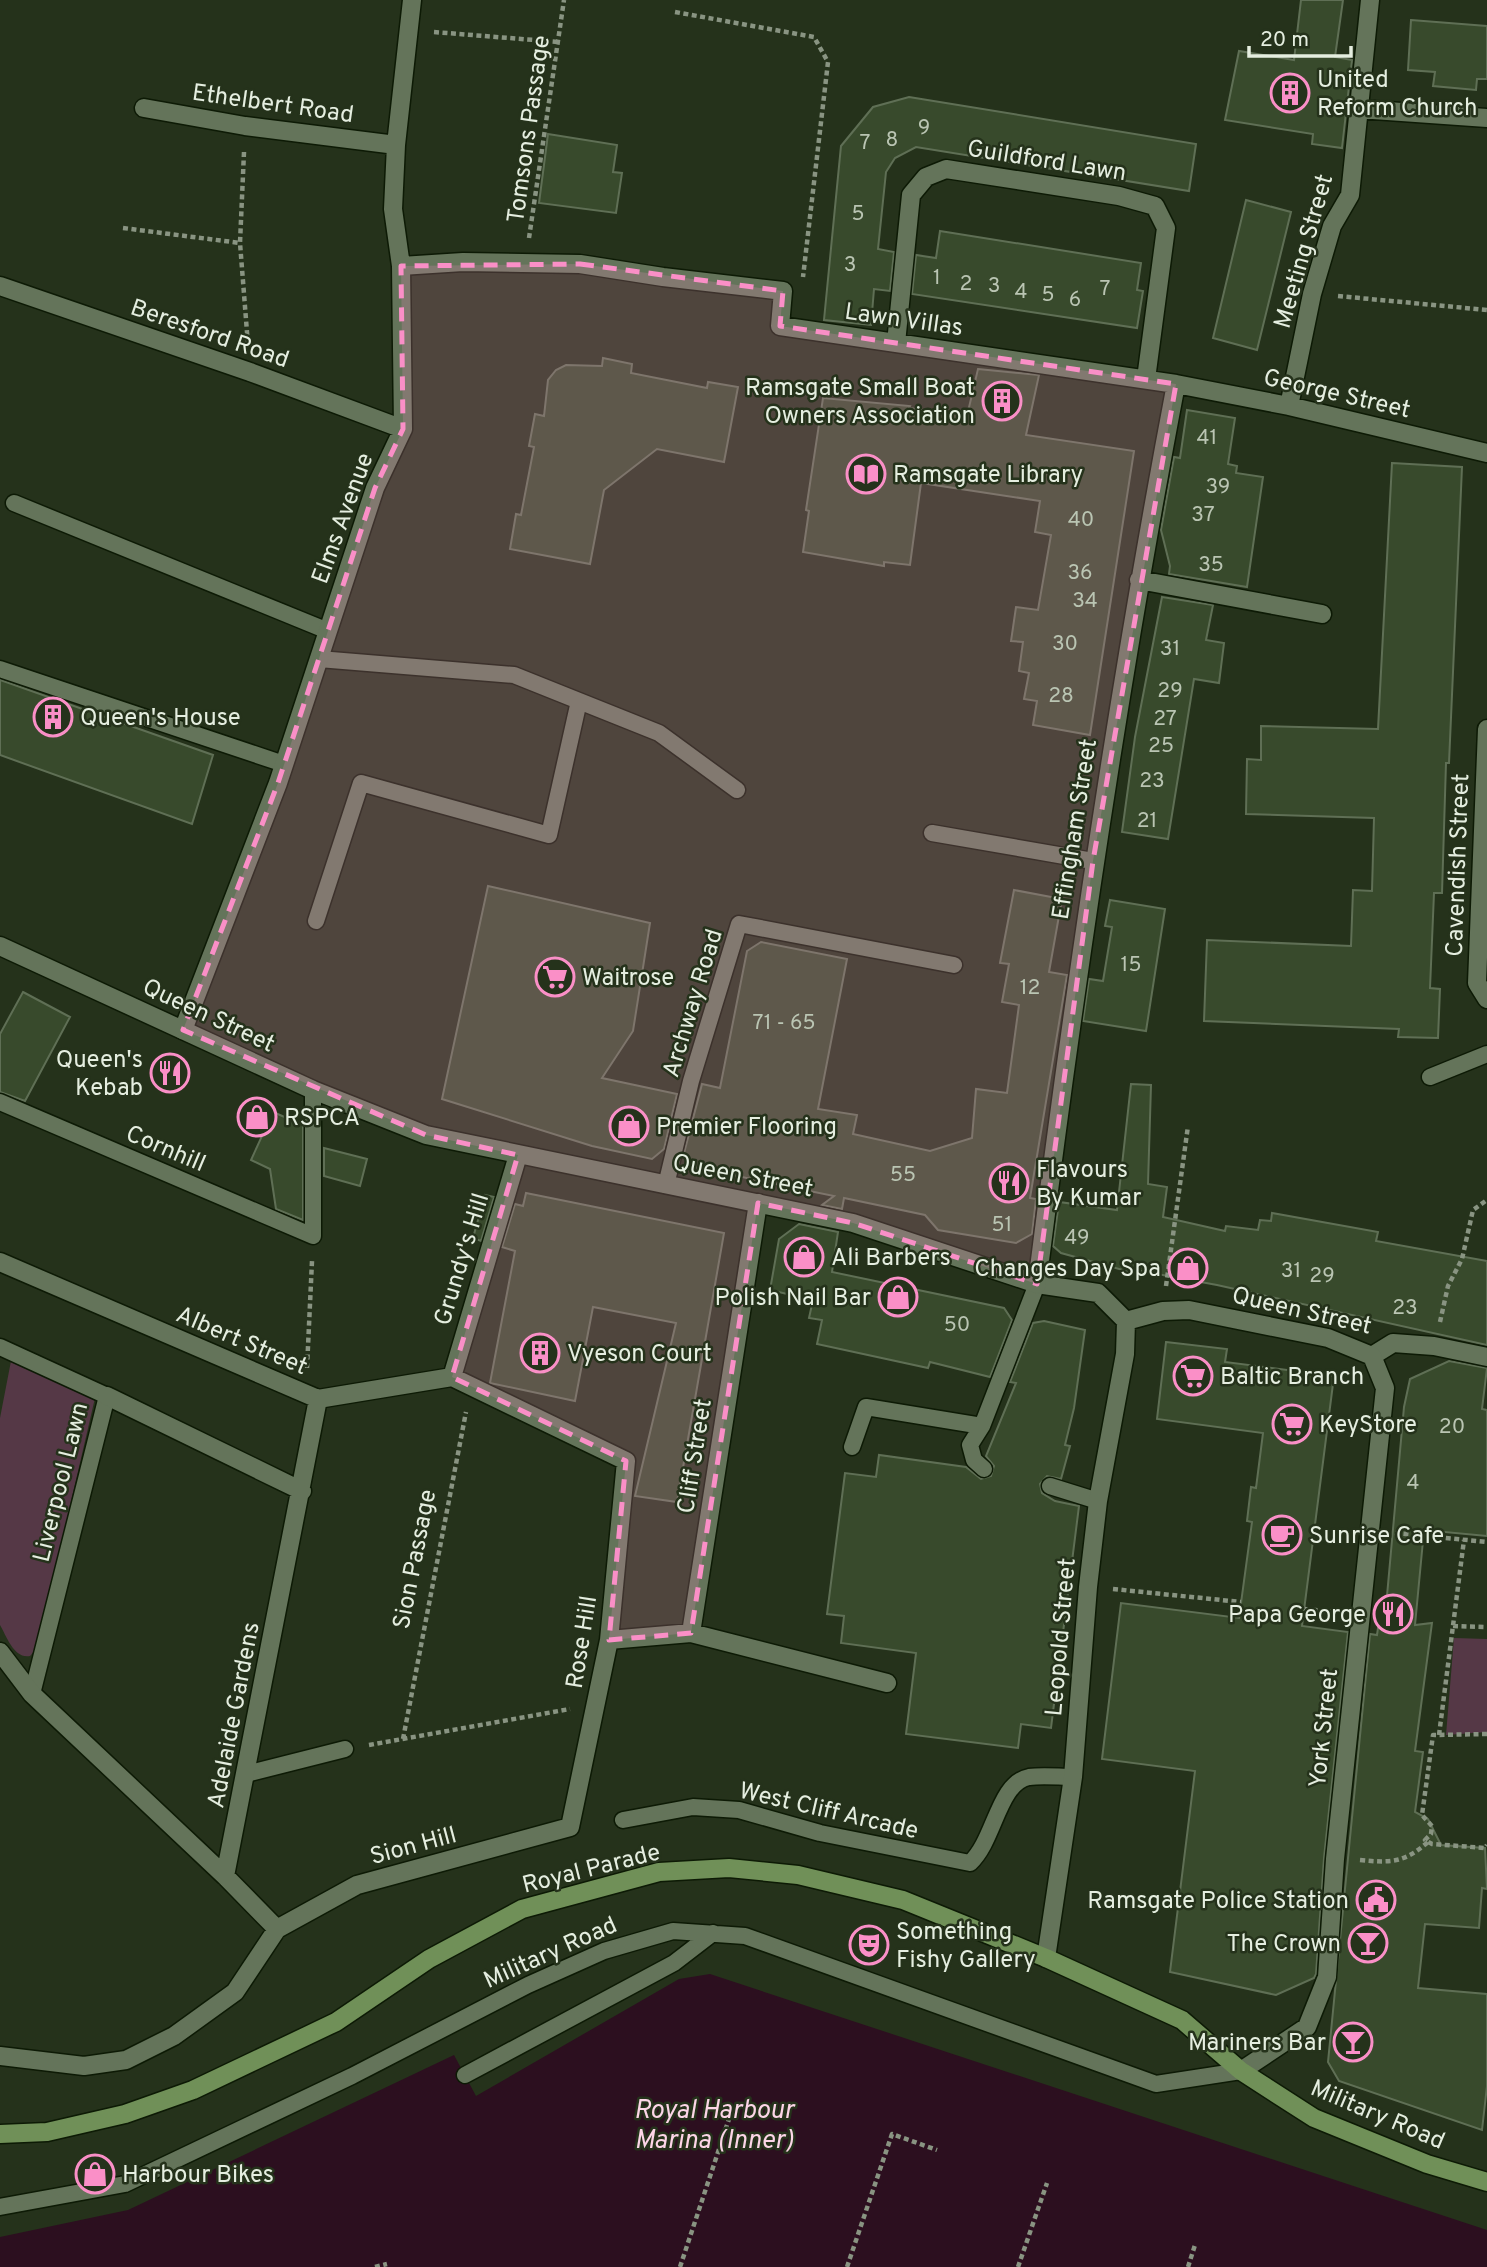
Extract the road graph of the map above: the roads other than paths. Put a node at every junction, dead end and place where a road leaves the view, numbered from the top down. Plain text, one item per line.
1 (412, 0) edge
2 (1370, 0) edge
3 (144, 108) dead end
4 (1359, 109) junction
5 (1487, 118) edge
6 (396, 145) junction
7 (401, 266) junction
8 (0, 286) edge
9 (896, 343) junction
10 (1146, 379) junction
11 (1176, 384) junction
12 (1289, 406) junction
13 (403, 429) junction
14 (1487, 453) edge
15 (13, 503) dead end
16 (1139, 580) junction
17 (1322, 614) dead end
18 (328, 631) junction
19 (319, 659) junction
20 (0, 669) edge
21 (579, 701) junction
22 (1487, 729) edge
23 (284, 764) junction
24 (737, 790) dead end
25 (932, 833) dead end
26 (1093, 861) junction
27 (316, 921) dead end
28 (0, 946) edge
29 (954, 965) dead end
30 (1487, 999) edge
31 (183, 1030) junction
32 (1487, 1054) edge
33 (1430, 1077) dead end
34 (313, 1090) junction
35 (0, 1102) edge
36 (518, 1155) junction
37 (667, 1185) junction
38 (758, 1203) junction
39 (1, 1267) edge
40 (1037, 1284) junction
41 (1126, 1321) junction
42 (0, 1347) edge
43 (1372, 1356) junction
44 (1487, 1357) edge
45 (452, 1377) junction
46 (107, 1396) junction
47 (312, 1397) junction
48 (982, 1426) junction
49 (852, 1447) dead end
50 (984, 1469) dead end
51 (1050, 1486) dead end
52 (302, 1491) junction
53 (1098, 1501) junction
54 (691, 1633) junction
55 (609, 1640) junction
56 (0, 1653) edge
57 (887, 1684) dead end
58 (32, 1694) junction
59 (345, 1749) road end
60 (246, 1774) junction
61 (1073, 1777) junction
62 (623, 1820) dead end
63 (570, 1828) joint
64 (225, 1877) junction
65 (277, 1929) junction
66 (713, 1933) junction
67 (1046, 1958) junction
68 (0, 2056) edge
69 (1241, 2071) junction
70 (465, 2075) dead end
71 (0, 2134) edge
72 (1487, 2182) edge
73 (0, 2207) edge

1 - 6 street, Elms Avenue
2 - 4 street, Meeting Street
3 - 6 street, Ethelbert Road
4 - 5 street
4 - 12 street, Meeting Street
6 - 7 street, Elms Avenue
7 - 9 street, Lawn Villas
7 - 13 street, Elms Avenue
8 - 13 street, Beresford Road
9 - 10 street, Lawn Villas
9 - 10 street, Guildford Lawn
10 - 11 street, Lawn Villas
11 - 12 street, George Street
11 - 16 street, Effingham Street
12 - 14 street, George Street
13 - 18 street, Elms Avenue
15 - 18 lane
16 - 17 street
16 - 26 street, Effingham Street
18 - 19 street, Elms Avenue
19 - 21 lane
19 - 23 street, Elms Avenue
20 - 23 lane
21 - 24 lane
21 - 27 lane
22 - 30 street, Cavendish Street
23 - 31 street, Elms Avenue
25 - 26 lane
26 - 40 street, Effingham Street
28 - 31 street, Queen Street
29 - 37 lane, Archway Road
31 - 34 street, Queen Street
32 - 33 lane
34 - 35 lane, Cornhill
34 - 36 street, Queen Street
36 - 37 street, Queen Street
36 - 45 street, Grundy's Hill
37 - 38 street, Queen Street
38 - 40 street, Queen Street
38 - 54 street, Cliff Street
39 - 47 street, Albert Street
40 - 41 street, Queen Street
40 - 48 lane
41 - 43 street, Queen Street
41 - 53 street, Leopold Street
42 - 46 lane, Liverpool Lawn
43 - 44 street, Queen Street
43 - 69 street, York Street
45 - 47 street, Albert Street
45 - 55 street, Rose Hill
46 - 52 street
46 - 58 lane, Liverpool Lawn
47 - 52 street, Adelaide Gardens
48 - 49 lane
48 - 50 lane
51 - 53 lane
52 - 60 street, Adelaide Gardens
53 - 61 street, Leopold Street
54 - 55 street
54 - 57 street
55 - 63 street, Rose Hill
56 - 58 street
58 - 64 street
59 - 60 lane
60 - 64 street, Adelaide Gardens
61 - 62 lane, West Cliff Arcade
61 - 67 street, Leopold Street
63 - 65 street, Sion Hill
64 - 65 street
65 - 68 street
66 - 69 lane, Military Road
66 - 70 lane
66 - 73 lane, Military Road
67 - 69 main road, Royal Parade
67 - 71 main road, Royal Parade
69 - 72 main road, Military Road

